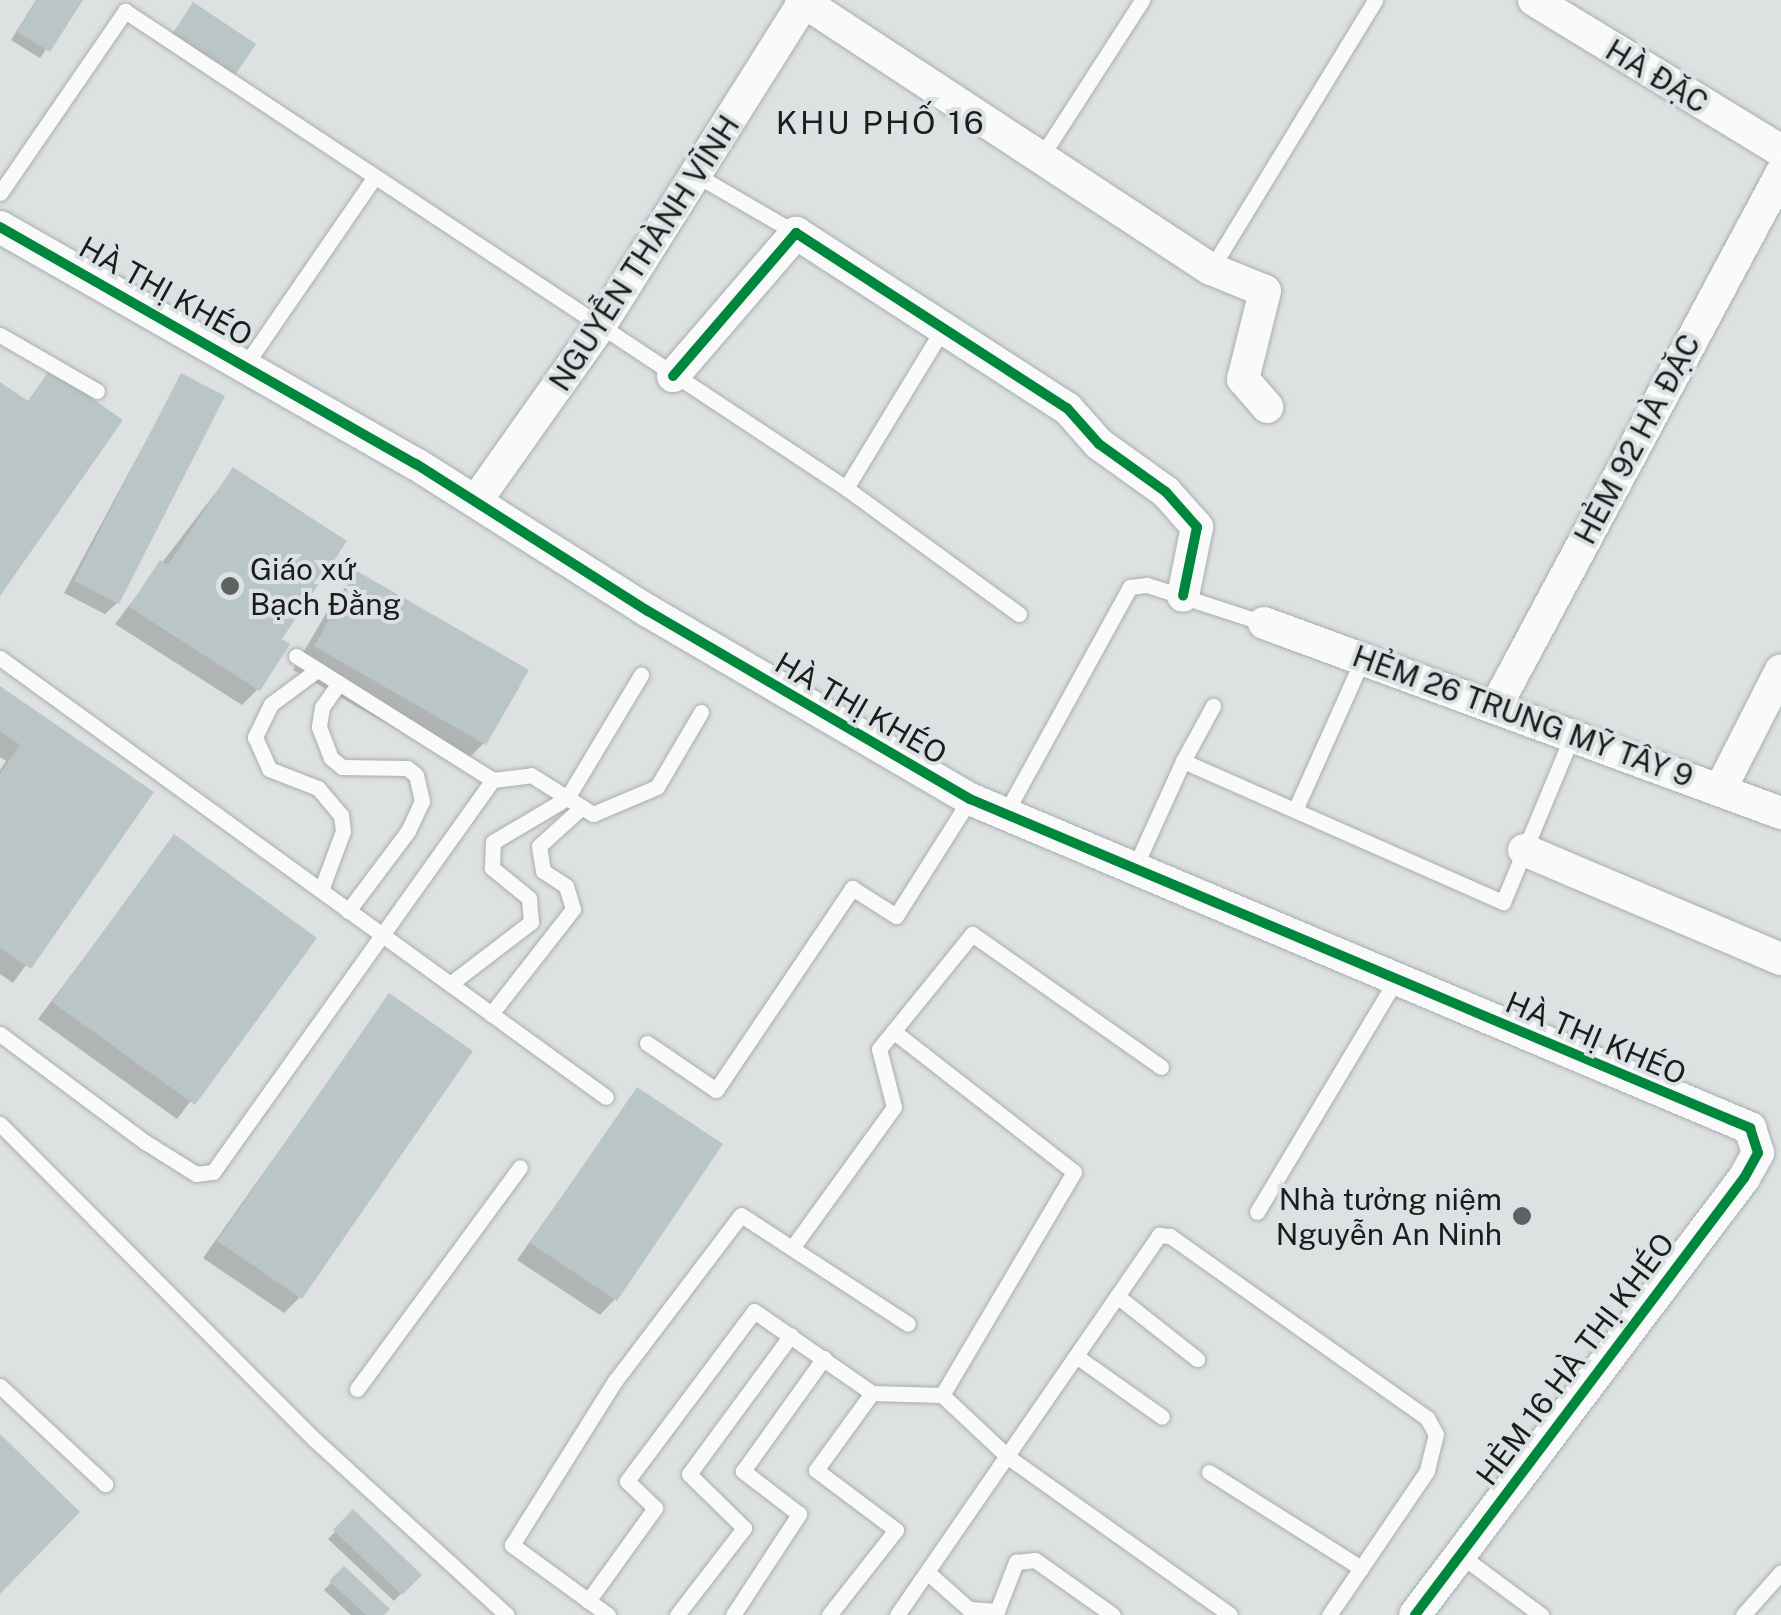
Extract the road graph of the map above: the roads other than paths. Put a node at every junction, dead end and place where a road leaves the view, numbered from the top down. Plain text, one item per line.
1 (1142, 0) edge
2 (1375, 0) edge
3 (1534, 0) edge
4 (803, 1) edge
5 (1781, 151) edge
6 (1040, 158) junction
7 (1781, 174) edge
8 (698, 176) junction
9 (373, 178) junction
10 (0, 192) edge
11 (0, 227) edge
12 (796, 233) junction
13 (1211, 269) junction
14 (945, 324) junction
15 (598, 328) junction
16 (0, 335) edge
17 (246, 364) junction
18 (673, 376) junction
19 (98, 390) dead end
20 (1267, 407) dead end
21 (846, 488) junction
22 (476, 502) junction
23 (1183, 596) junction
24 (1018, 614) dead end
25 (1264, 623) joint
26 (296, 656) dead end
27 (0, 658) edge
28 (1364, 658) junction
29 (316, 670) junction
30 (1780, 674) edge
31 (641, 675) dead end
32 (339, 684) junction
33 (1212, 706) dead end
34 (1496, 706) junction
35 (701, 712) dead end
36 (1574, 734) junction
37 (1184, 760) junction
38 (493, 780) junction
39 (1721, 788) junction
40 (567, 798) junction
41 (970, 799) junction
42 (582, 807) junction
43 (1296, 808) junction
44 (1781, 813) edge
45 (1005, 814) junction
46 (1524, 850) junction
47 (1134, 869) junction
48 (321, 890) junction
49 (348, 910) junction
50 (385, 937) junction
51 (1781, 959) edge
52 (1394, 981) junction
53 (450, 984) junction
54 (491, 1014) junction
55 (894, 1031) junction
56 (0, 1034) edge
57 (648, 1042) dead end
58 (1162, 1067) dead end
59 (606, 1098) dead end
60 (0, 1124) edge
61 (1750, 1128) joint
62 (520, 1166) dead end
63 (1256, 1212) dead end
64 (792, 1248) junction
65 (1117, 1296) junction
66 (908, 1324) dead end
67 (792, 1335) junction
68 (1076, 1356) junction
69 (824, 1358) junction
70 (1198, 1360) dead end
71 (0, 1386) edge
72 (357, 1389) dead end
73 (872, 1392) junction
74 (942, 1395) junction
75 (1162, 1417) dead end
76 (1008, 1457) junction
77 (1209, 1472) dead end
78 (106, 1484) dead end
79 (1458, 1554) junction
80 (1361, 1568) junction
81 (927, 1572) junction
82 (1781, 1572) edge
83 (588, 1601) junction
84 (506, 1615) edge
85 (608, 1615) edge
86 (677, 1615) edge
87 (733, 1615) edge
88 (829, 1615) edge
89 (897, 1615) edge
90 (1114, 1615) edge
91 (1230, 1615) edge
92 (1329, 1615) edge
93 (1414, 1615) edge
94 (1541, 1615) edge
95 (1743, 1615) edge

1 - 6 lane
2 - 13 lane
3 - 5 street, HÀ ĐẶC
4 - 6 street
4 - 8 street, NGUYỄN THÀNH VĨNH
6 - 13 street
7 - 34 street, HẺM 92 HÀ ĐẶC
8 - 12 lane
8 - 15 street, NGUYỄN THÀNH VĨNH
9 - 10 lane
9 - 15 lane
9 - 17 lane
11 - 17 street, HÀ THỊ KHÉO
12 - 14 street
12 - 18 street
13 - 20 street
14 - 21 lane
14 - 23 street
15 - 18 lane
15 - 22 street, NGUYỄN THÀNH VĨNH
16 - 19 lane
17 - 22 street, HÀ THỊ KHÉO
18 - 21 lane
21 - 24 lane
22 - 41 street, HÀ THỊ KHÉO
23 - 25 lane
23 - 45 lane
25 - 28 street, HẺM 26 TRUNG MỸ TÂY 9
26 - 29 lane
27 - 48 lane
28 - 34 street, HẺM 26 TRUNG MỸ TÂY 9
28 - 43 lane
29 - 32 lane
29 - 48 lane
30 - 39 street
31 - 40 lane
32 - 38 lane
32 - 49 lane
33 - 37 lane
34 - 36 street, HẺM 26 TRUNG MỸ TÂY 9
35 - 42 lane
36 - 39 street, HẺM 26 TRUNG MỸ TÂY 9
36 - 46 lane
37 - 43 lane
37 - 47 lane
38 - 40 lane
38 - 50 lane
39 - 44 street, HẺM 26 TRUNG MỸ TÂY 9
40 - 42 lane
40 - 53 lane
41 - 45 street, HÀ THỊ KHÉO
41 - 57 lane
42 - 54 lane
43 - 46 lane
45 - 47 street, HÀ THỊ KHÉO
46 - 51 street
47 - 52 street, HÀ THỊ KHÉO
48 - 49 lane
49 - 50 lane
50 - 53 lane
50 - 56 lane
52 - 61 street, HÀ THỊ KHÉO
52 - 63 lane
53 - 54 lane
54 - 59 lane
55 - 58 lane
55 - 64 lane
55 - 74 lane
60 - 84 lane
61 - 79 street, HẺM 16 HÀ THỊ KHÉO
62 - 72 lane
64 - 66 lane
64 - 83 lane
65 - 68 lane
65 - 70 lane
65 - 80 lane
67 - 69 lane
67 - 83 lane
67 - 86 lane
68 - 75 lane
68 - 76 lane
69 - 73 lane
69 - 87 lane
71 - 78 lane
73 - 74 lane
73 - 88 lane
74 - 76 lane
76 - 81 lane
76 - 91 lane
77 - 80 lane
79 - 93 street, HẺM 16 HÀ THỊ KHÉO
79 - 94 lane
80 - 92 lane
81 - 89 lane
81 - 90 lane
82 - 95 lane
83 - 85 lane

